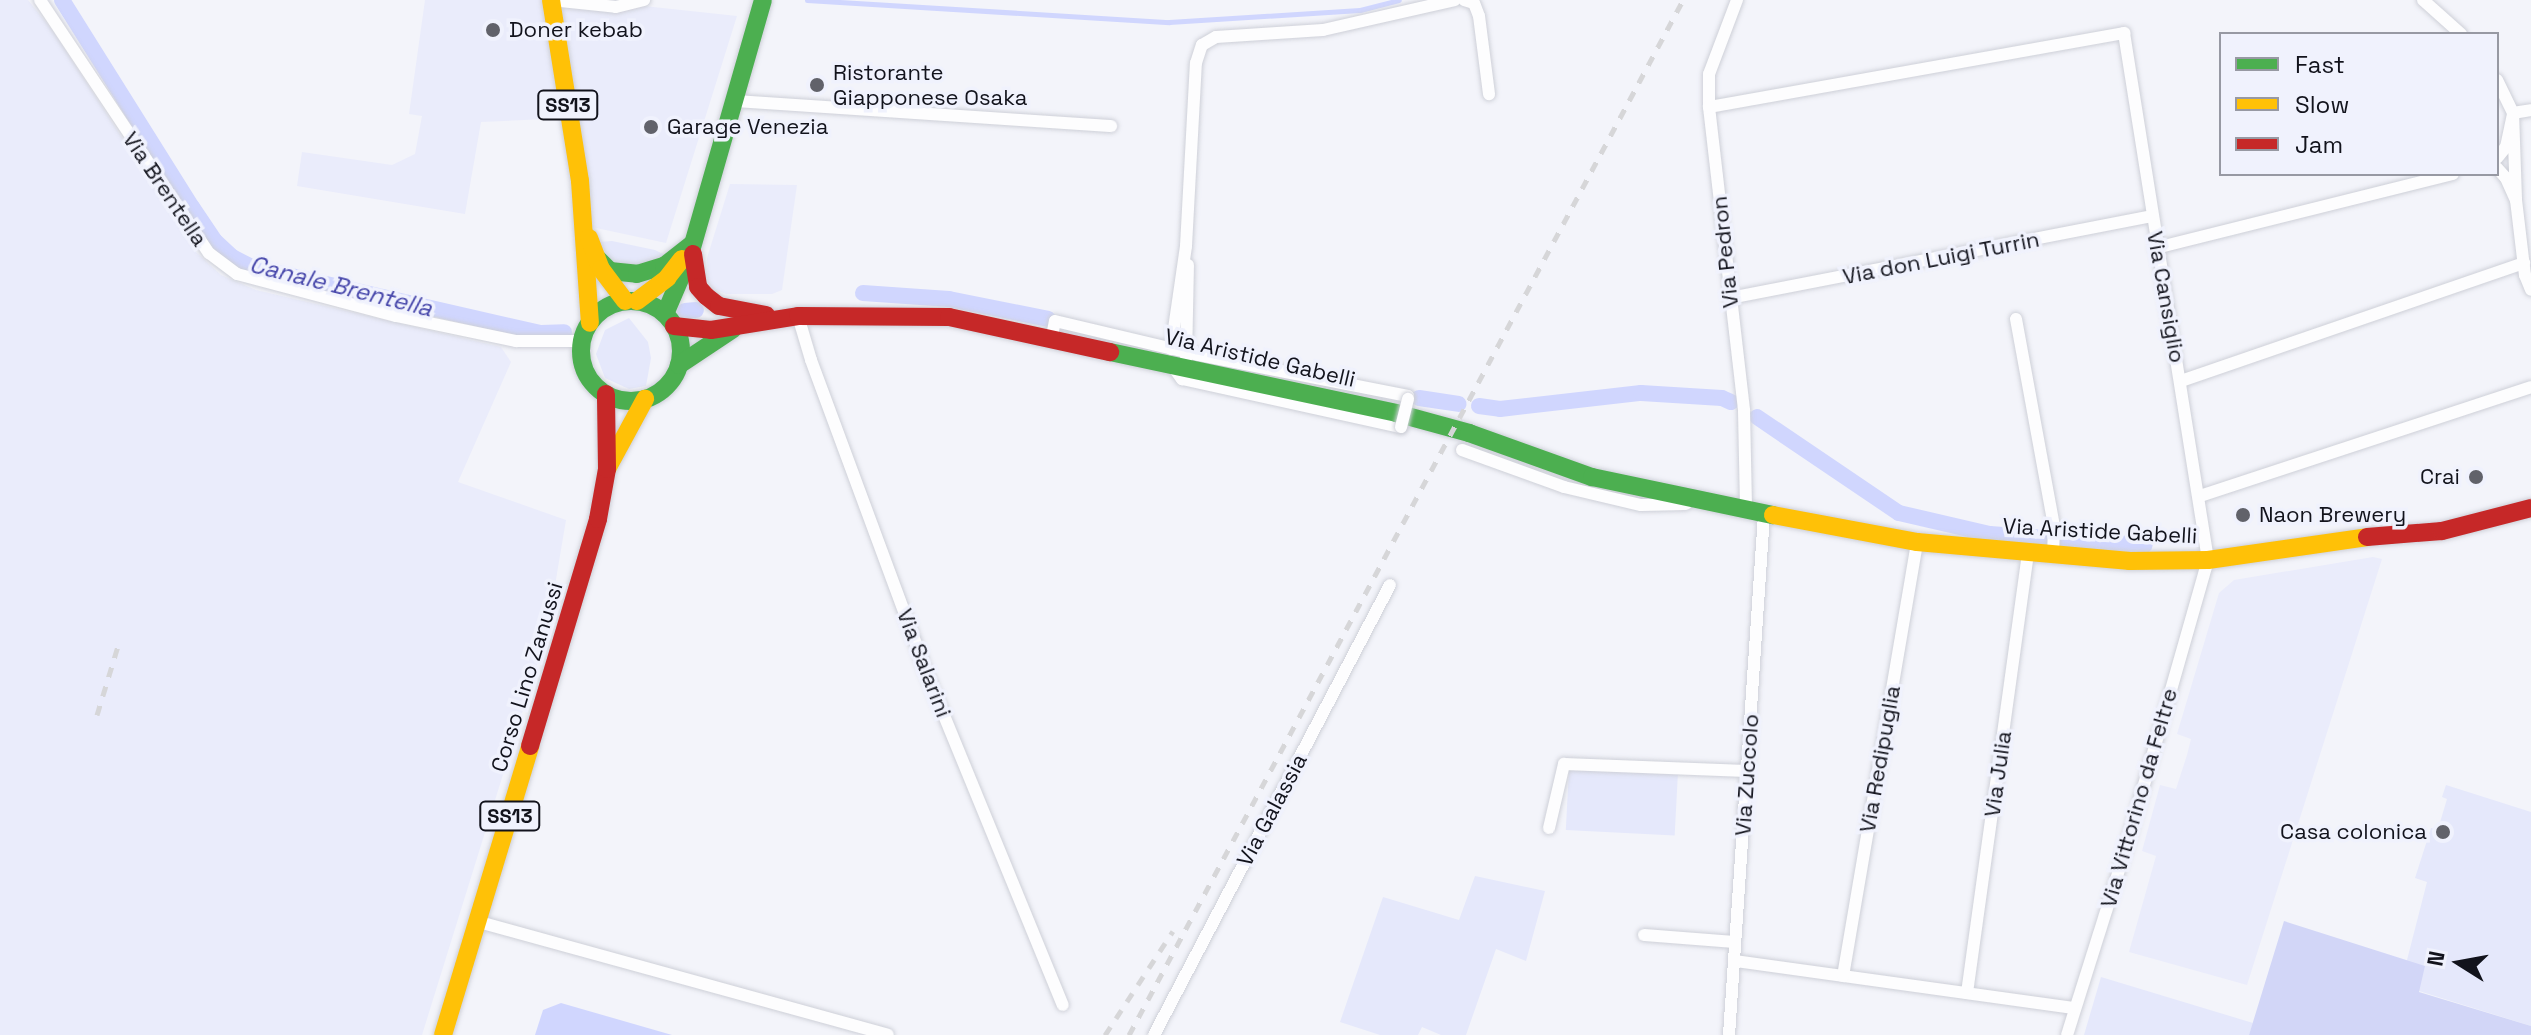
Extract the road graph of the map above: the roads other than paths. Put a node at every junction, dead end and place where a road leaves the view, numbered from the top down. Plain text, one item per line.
1 (40, 0) edge
2 (551, 0) edge
3 (644, 0) edge
4 (1455, 0) edge
5 (1464, 0) edge
6 (1737, 0) edge
7 (2423, 0) edge
8 (762, 4) edge
9 (2459, 32) edge
10 (2499, 84) edge
11 (1489, 94) dead end
12 (734, 101) junction
13 (1709, 107) junction
14 (2531, 110) edge
15 (2513, 113) junction
16 (1111, 126) dead end
17 (2499, 156) edge
18 (2499, 170) edge
19 (2445, 176) edge
20 (2516, 200) junction
21 (582, 211) junction
22 (2152, 216) junction
23 (692, 244) junction
24 (2156, 248) junction
25 (594, 255) junction
26 (2524, 263) junction
27 (2531, 290) edge
28 (1730, 298) junction
29 (631, 301) junction
30 (792, 317) junction
31 (2016, 319) dead end
32 (670, 320) junction
33 (590, 323) junction
34 (736, 327) junction
35 (582, 341) junction
36 (1178, 357) junction
37 (679, 365) junction
38 (2181, 381) junction
39 (2531, 387) edge
40 (606, 394) junction
41 (645, 399) junction
42 (1462, 450) dead end
43 (607, 469) junction
44 (2200, 496) junction
45 (1713, 504) junction
46 (2531, 508) edge
47 (1755, 512) junction
48 (1917, 542) junction
49 (2053, 549) junction
50 (2028, 554) junction
51 (2208, 560) junction
52 (1390, 585) dead end
53 (1747, 771) junction
54 (1549, 828) dead end
55 (479, 922) junction
56 (1644, 935) dead end
57 (1735, 942) junction
58 (1735, 961) junction
59 (1843, 976) junction
60 (1967, 993) junction
61 (1063, 1005) dead end
62 (2075, 1008) junction
63 (443, 1035) edge
64 (888, 1035) edge
65 (1154, 1035) edge
66 (1729, 1035) edge
67 (2067, 1035) edge

1 - 35 street, Via Brentella
2 - 3 street
2 - 21 main road, SS13
4 - 36 street
5 - 11 street
6 - 13 street, Via Pedron
7 - 9 street
8 - 12 main road
10 - 15 street
12 - 16 street
12 - 23 main road
13 - 22 street, Via Cansiglio
13 - 28 street, Via Pedron
14 - 15 street
15 - 17 street
15 - 20 street
18 - 20 street
19 - 24 street
20 - 26 street
21 - 25 main road
21 - 33 main road
22 - 24 street, Via Cansiglio
22 - 28 street, Via don Luigi Turrin
23 - 25 main road
23 - 29 main road
23 - 30 main road, Via Aristide Gabelli
23 - 32 main road
24 - 38 street, Via Cansiglio
25 - 29 main road
26 - 27 street
26 - 38 street
28 - 47 street, Via Pedron
29 - 32 main road
29 - 33 main road
30 - 34 main road, Via Aristide Gabelli
30 - 36 main road, Via Aristide Gabelli
30 - 61 street, Via Salarini
31 - 49 street
32 - 34 main road, Via Aristide Gabelli
32 - 37 main road
33 - 35 main road
34 - 37 main road, Via Aristide Gabelli
35 - 40 main road
36 - 36 street, bridge
36 - 45 main road, Via Aristide Gabelli
37 - 41 main road
38 - 44 street, Via Cansiglio
39 - 44 street
40 - 41 main road
40 - 43 main road, Corso Lino Zanussi
41 - 43 main road, Corso Lino Zanussi
42 - 45 street, Via Aristide Gabelli
43 - 55 main road, Corso Lino Zanussi / SS13
44 - 51 street, Via Cansiglio
45 - 47 main road, Via Aristide Gabelli
46 - 51 main road, Via Aristide Gabelli
47 - 48 main road, Via Aristide Gabelli
47 - 53 street, Via Zuccolo
48 - 50 main road, Via Aristide Gabelli
48 - 59 street, Via Redipuglia
49 - 50 main road, Via Aristide Gabelli
49 - 51 main road, Via Aristide Gabelli
50 - 60 street, Via Julia
51 - 62 street, Via Vittorino da Feltre
52 - 65 street, Via Galassia
53 - 54 street
53 - 57 street, Via Zuccolo
55 - 63 main road, Corso Lino Zanussi / SS13
55 - 64 street
56 - 57 street
57 - 58 street, Via Zuccolo
58 - 59 street
58 - 66 street, Via Zuccolo
59 - 60 street
60 - 62 street
62 - 67 street, Via Vittorino da Feltre

